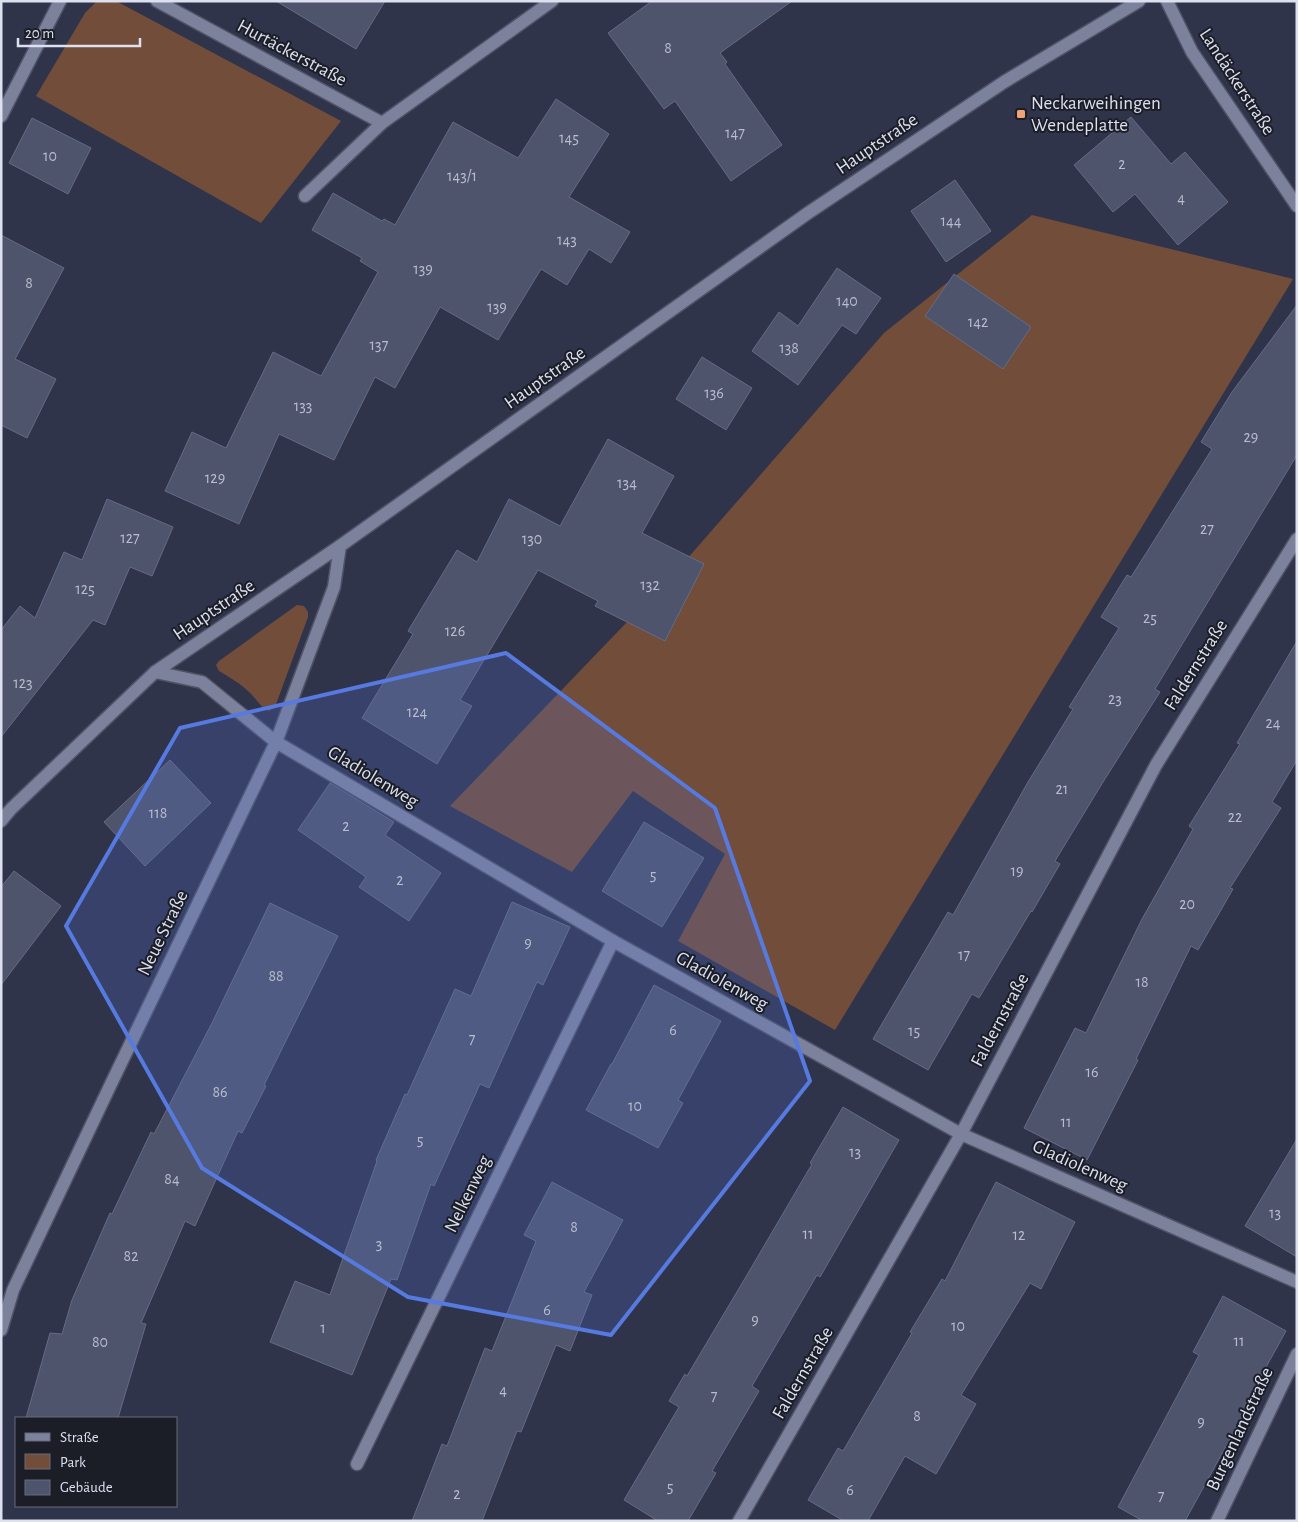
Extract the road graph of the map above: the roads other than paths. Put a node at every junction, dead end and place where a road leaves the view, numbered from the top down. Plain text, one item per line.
1 (60, 1) edge
2 (157, 1) edge
3 (552, 1) edge
4 (1140, 1) edge
5 (1168, 1) edge
6 (1, 116) edge
7 (382, 123) junction
8 (305, 196) dead end
9 (1297, 206) edge
10 (1297, 539) edge
11 (340, 546) junction
12 (155, 672) junction
13 (276, 742) junction
14 (6, 805) edge
15 (1, 821) edge
16 (613, 942) junction
17 (961, 1134) junction
18 (1297, 1282) edge
19 (1, 1330) edge
20 (1297, 1354) edge
21 (357, 1464) dead end
22 (739, 1521) edge
23 (1217, 1521) edge

1 - 6 street
2 - 7 street, Hurtäckerstraße
3 - 7 street
4 - 11 street, Hauptstraße
5 - 9 street, Landäckerstraße
7 - 8 street
10 - 17 street, Faldernstraße
11 - 12 street, Hauptstraße
11 - 13 street, Neue Straße
12 - 13 street, Gladiolenweg
12 - 14 street, Hauptstraße
13 - 16 street, Gladiolenweg
13 - 19 street, Neue Straße
14 - 15 street, Hauptstraße
16 - 17 street, Gladiolenweg
16 - 21 street, Nelkenweg
17 - 18 street, Gladiolenweg
17 - 22 street, Faldernstraße
20 - 23 street, Burgenlandstraße

